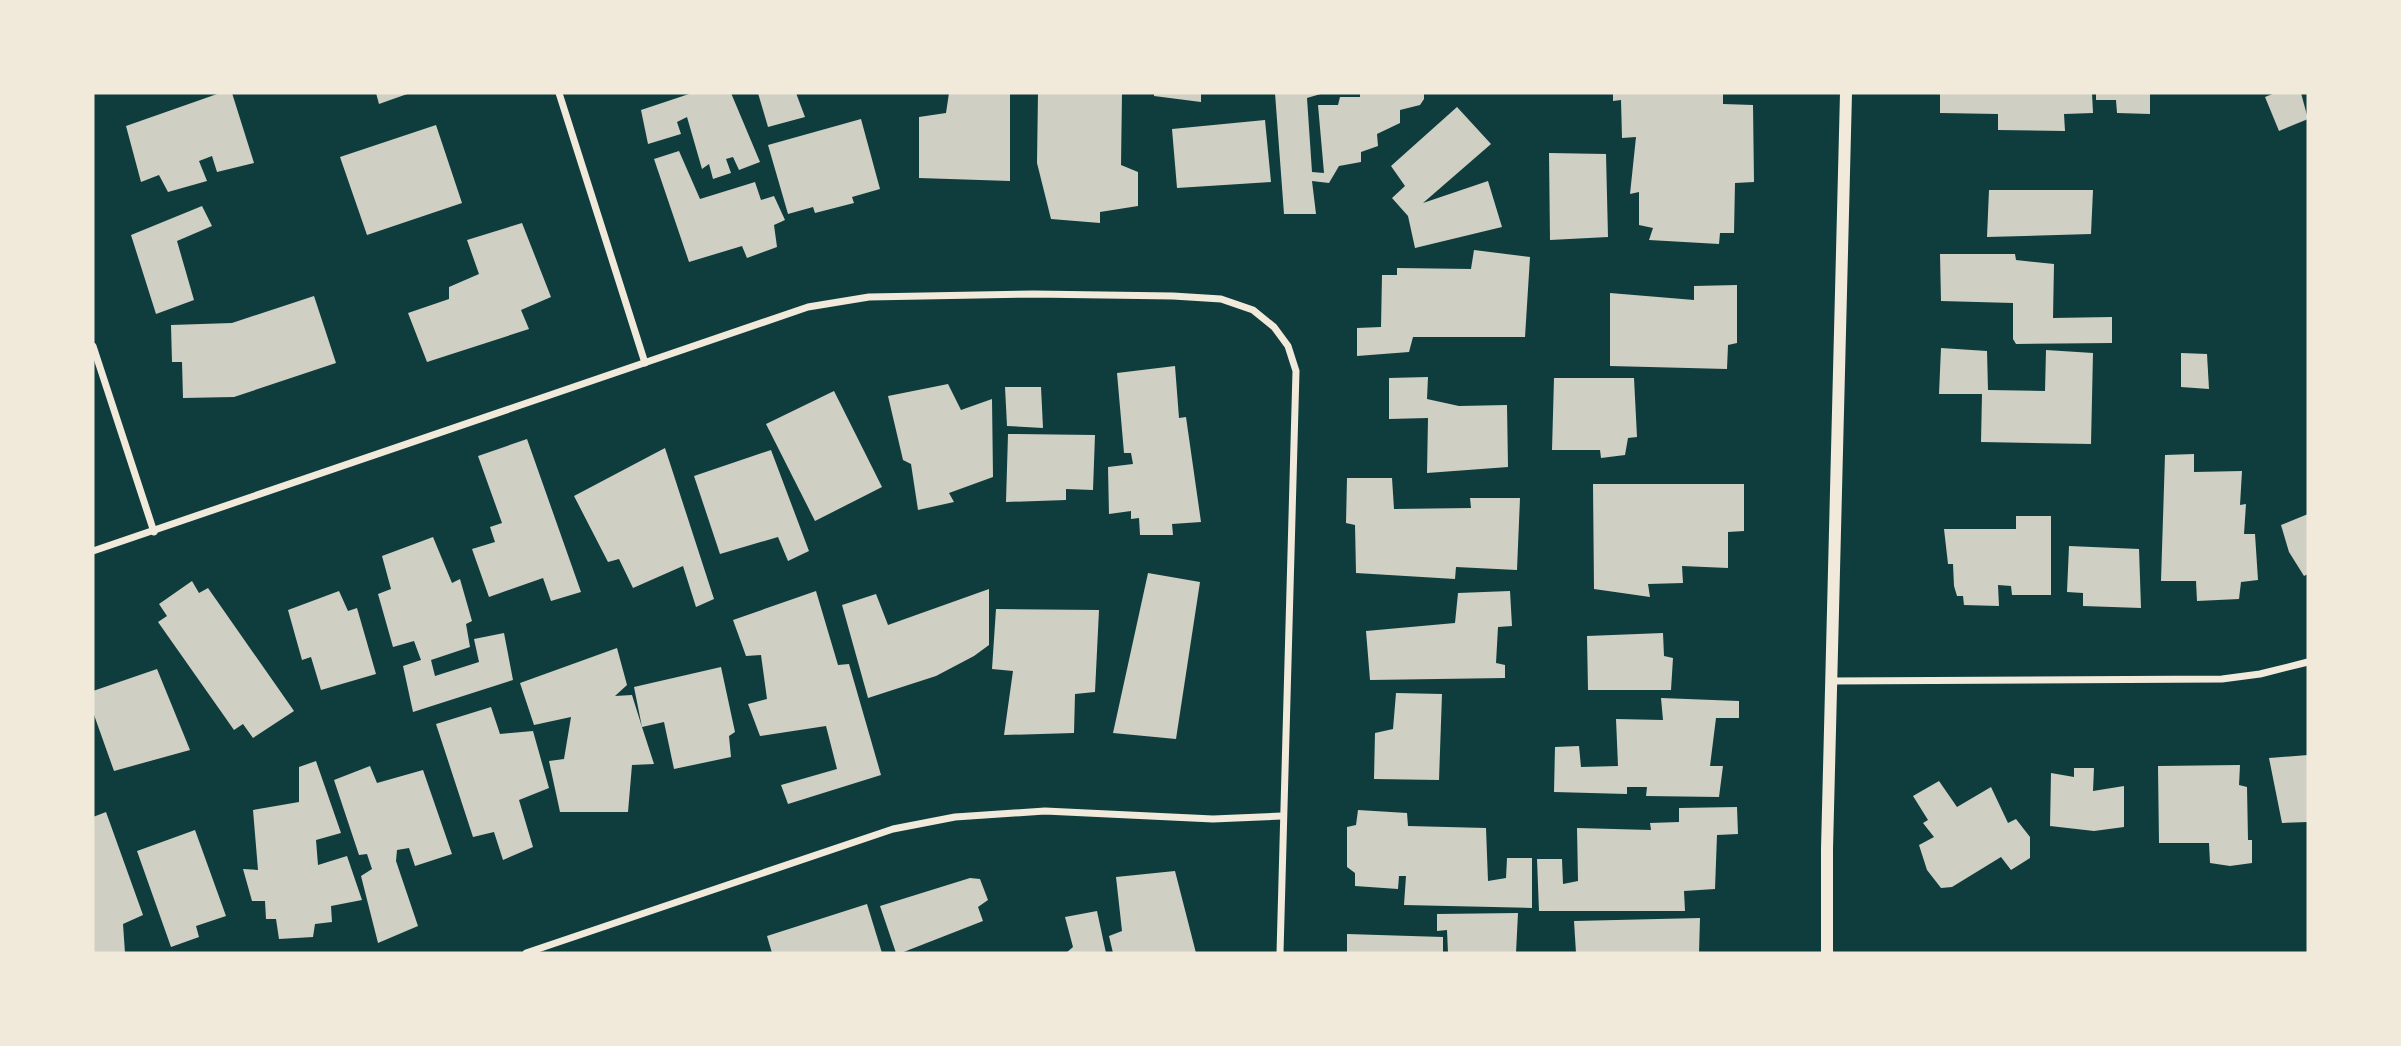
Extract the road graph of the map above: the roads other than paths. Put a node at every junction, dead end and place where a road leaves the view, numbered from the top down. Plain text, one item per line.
1 (559, 93) edge
2 (1846, 93) edge
3 (93, 346) edge
4 (645, 363) junction
5 (154, 531) junction
6 (93, 551) edge
7 (2308, 662) edge
8 (1831, 681) junction
9 (1282, 816) junction
10 (526, 953) edge
11 (1280, 953) edge
12 (1827, 953) edge

1 - 4 street
2 - 8 street
3 - 5 street
4 - 5 street
4 - 9 street
5 - 6 street
7 - 8 street
8 - 12 street
9 - 10 street
9 - 11 street

